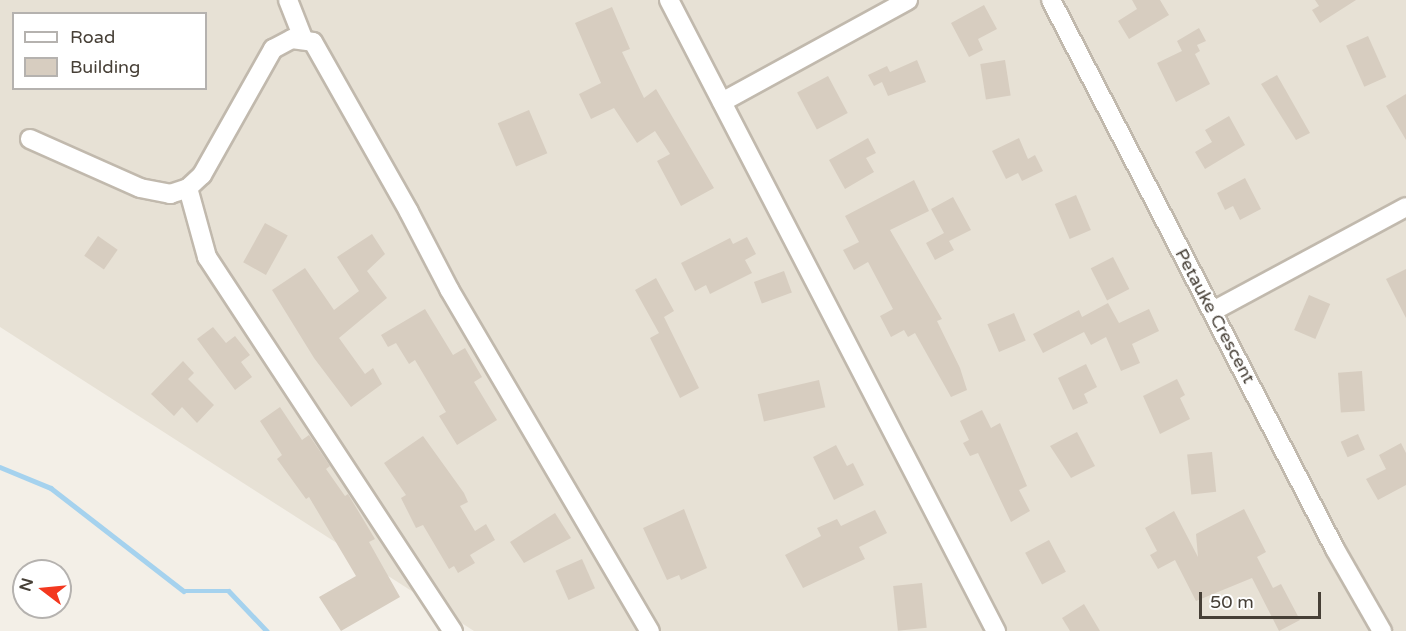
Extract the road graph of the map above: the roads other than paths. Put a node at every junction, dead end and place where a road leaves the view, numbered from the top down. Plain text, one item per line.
1 (288, 0) edge
2 (669, 0) edge
3 (908, 0) edge
4 (1050, 0) edge
5 (303, 38) junction
6 (722, 102) junction
7 (30, 139) dead end
8 (188, 188) junction
9 (1406, 207) edge
10 (1213, 311) junction
11 (453, 631) edge
12 (650, 631) edge
13 (996, 631) edge
14 (1382, 631) edge

1 - 5 street
2 - 6 street
3 - 6 street
4 - 10 street, Petauke Crescent
5 - 8 street
5 - 12 street
6 - 13 street
7 - 8 street
8 - 11 street
9 - 10 street
10 - 14 street, Petauke Crescent

